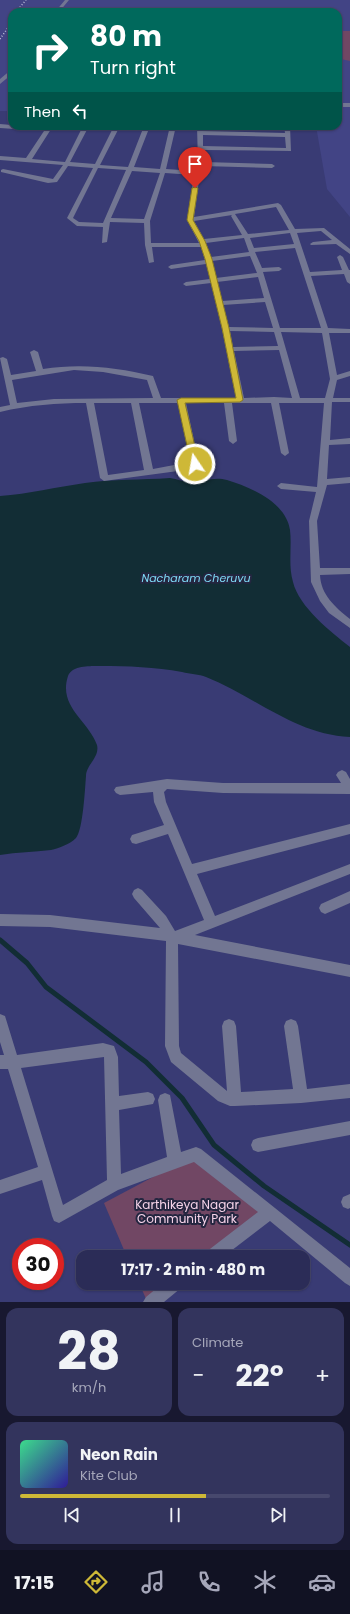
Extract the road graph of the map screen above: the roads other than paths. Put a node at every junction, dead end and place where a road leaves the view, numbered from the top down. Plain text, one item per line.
1 (67, 0) edge
2 (60, 8) edge
3 (8, 75) edge
4 (0, 82) edge
5 (47, 130) edge
6 (84, 130) edge
7 (115, 130) edge
8 (145, 130) edge
9 (172, 130) edge
10 (200, 130) edge
11 (215, 130) edge
12 (287, 130) edge
13 (288, 135) junction
14 (200, 148) junction
15 (0, 158) edge
16 (28, 160) junction
17 (66, 163) junction
18 (201, 164) junction
19 (98, 166) junction
20 (272, 166) dead end
21 (130, 169) junction
22 (3, 171) dead end
23 (163, 171) junction
24 (197, 173) junction
25 (234, 216) dead end
26 (147, 220) junction
27 (190, 220) junction
28 (107, 222) junction
29 (293, 230) junction
30 (246, 236) junction
31 (104, 242) dead end
32 (337, 242) junction
33 (203, 243) junction
34 (314, 244) dead end
35 (148, 245) junction
36 (298, 246) junction
37 (252, 252) junction
38 (350, 252) edge
39 (340, 257) dead end
40 (209, 260) junction
41 (151, 262) dead end
42 (171, 267) dead end
43 (279, 269) dead end
44 (260, 272) junction
45 (348, 272) edge
46 (306, 274) junction
47 (213, 280) junction
48 (350, 282) edge
49 (186, 284) dead end
50 (269, 300) junction
51 (220, 303) junction
52 (226, 328) junction
53 (276, 330) junction
54 (325, 331) junction
55 (350, 332) edge
56 (283, 348) junction
57 (230, 349) junction
58 (34, 352) dead end
59 (3, 359) dead end
60 (40, 372) junction
61 (350, 373) edge
62 (8, 378) junction
63 (334, 379) junction
64 (274, 399) junction
65 (134, 400) junction
66 (181, 400) junction
67 (228, 400) junction
68 (240, 400) junction
69 (297, 400) junction
70 (328, 400) junction
71 (350, 400) edge
72 (158, 401) junction
73 (90, 402) junction
74 (14, 406) junction
75 (0, 410) edge
76 (233, 440) dead end
77 (350, 441) edge
78 (326, 443) junction
79 (286, 453) dead end
80 (149, 472) junction
81 (350, 480) edge
82 (281, 486) dead end
83 (322, 486) junction
84 (350, 571) edge
85 (315, 572) junction
86 (350, 624) edge
87 (342, 775) dead end
88 (161, 786) junction
89 (350, 789) edge
90 (120, 790) dead end
91 (171, 828) junction
92 (350, 829) edge
93 (136, 839) dead end
94 (350, 869) edge
95 (189, 870) junction
96 (138, 894) dead end
97 (350, 897) edge
98 (325, 908) dead end
99 (0, 920) edge
100 (212, 923) junction
101 (172, 938) junction
102 (350, 971) edge
103 (0, 1021) edge
104 (229, 1026) dead end
105 (291, 1026) dead end
106 (7, 1062) edge
107 (350, 1091) edge
108 (301, 1096) junction
109 (148, 1099) dead end
110 (235, 1099) junction
111 (164, 1100) dead end
112 (112, 1104) junction
113 (350, 1128) edge
114 (258, 1145) dead end
115 (174, 1162) junction
116 (47, 1171) junction
117 (114, 1184) junction
118 (0, 1186) edge
119 (270, 1212) junction
120 (220, 1250) edge
121 (350, 1278) edge
122 (167, 1290) edge
123 (151, 1302) edge

1 - 2 street
3 - 4 street
5 - 16 street
6 - 17 street
7 - 19 street
8 - 21 street
9 - 23 street
10 - 14 street
11 - 13 street
12 - 13 street
13 - 14 street
14 - 18 street
15 - 16 street
16 - 17 street
17 - 19 street
17 - 22 street
18 - 20 street
18 - 24 street
19 - 21 street
19 - 28 street
21 - 23 street
21 - 28 street
23 - 24 street
23 - 26 street
24 - 27 street
25 - 30 street
26 - 28 street
26 - 35 street
27 - 29 street
27 - 33 street
28 - 31 street
29 - 30 street
29 - 32 street
29 - 36 street
30 - 33 street
30 - 37 street
32 - 34 street
32 - 38 street
33 - 35 street
33 - 40 street
35 - 41 street
36 - 37 street
36 - 46 street
37 - 40 street
37 - 44 street
39 - 45 street
40 - 42 street
40 - 47 street
43 - 44 street
44 - 47 street
44 - 50 street
45 - 46 street
45 - 48 street
46 - 54 street
47 - 49 street
47 - 51 street
50 - 51 street
50 - 53 street
51 - 52 street
52 - 53 street
52 - 57 street
53 - 54 street
53 - 56 street
54 - 55 street
54 - 63 street
56 - 57 street
56 - 69 street
57 - 68 street
58 - 60 street
59 - 62 street
60 - 62 street
60 - 72 street
61 - 63 street
62 - 74 street
63 - 70 street
64 - 68 street
64 - 69 street
64 - 79 street
65 - 72 street
65 - 73 street
65 - 80 street
66 - 67 street
66 - 72 street
66 - 80 street
67 - 68 street
67 - 76 street
69 - 70 street
70 - 71 street
70 - 78 street
73 - 74 street
73 - 80 street
74 - 75 street
77 - 78 street
78 - 83 street
81 - 83 street
82 - 83 street
83 - 85 street
84 - 85 street
85 - 86 street
87 - 89 street
88 - 89 street
88 - 90 street
88 - 91 street
91 - 93 street
91 - 95 street
92 - 95 street
94 - 100 street
95 - 100 street
96 - 101 street
97 - 98 street
99 - 101 street
100 - 101 street
101 - 102 street
101 - 110 street
103 - 106 street
104 - 110 street
105 - 108 street
106 - 112 street
106 - 116 street
107 - 108 street
108 - 110 street
109 - 112 street
111 - 115 street
112 - 117 street
113 - 114 street
115 - 117 street
115 - 119 street
116 - 117 street
116 - 118 street
119 - 120 street
119 - 121 street
122 - 123 street

